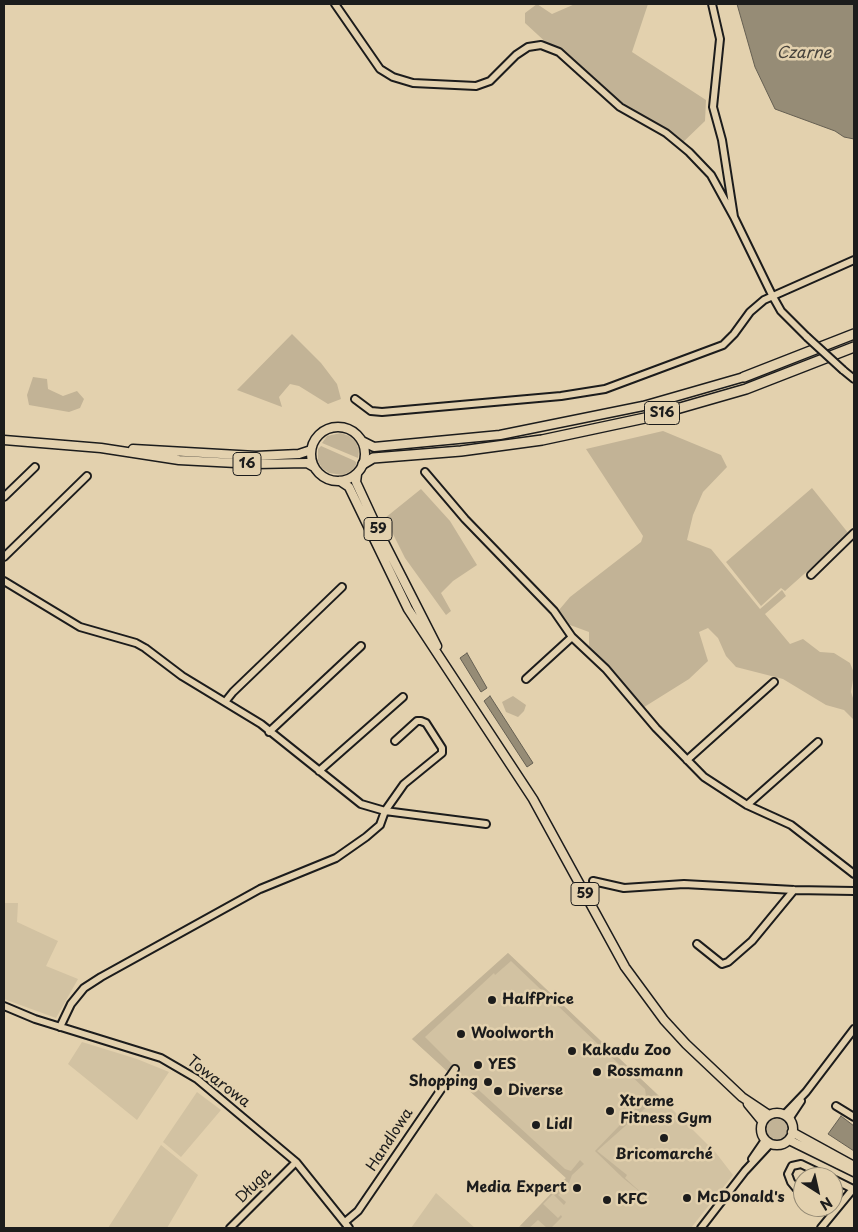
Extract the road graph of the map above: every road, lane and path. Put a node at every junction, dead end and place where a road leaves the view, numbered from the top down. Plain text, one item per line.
1 (335, 4) edge
2 (712, 4) edge
3 (734, 217) junction
4 (854, 260) edge
5 (772, 295) junction
6 (854, 334) edge
7 (854, 346) edge
8 (744, 377) joint
9 (854, 379) edge
10 (354, 399) dead end
11 (4, 440) edge
12 (362, 441) junction
13 (101, 448) junction
14 (311, 450) junction
15 (363, 464) junction
16 (35, 467) dead end
17 (314, 467) junction
18 (425, 472) dead end
19 (357, 474) junction
20 (88, 476) dead end
21 (340, 481) junction
22 (4, 497) edge
23 (854, 533) edge
24 (4, 556) edge
25 (811, 575) dead end
26 (4, 581) edge
27 (342, 587) dead end
28 (572, 637) junction
29 (361, 646) dead end
30 (451, 672) junction
31 (526, 679) dead end
32 (774, 682) dead end
33 (403, 697) dead end
34 (226, 702) junction
35 (269, 732) junction
36 (395, 741) dead end
37 (818, 742) dead end
38 (687, 760) junction
39 (319, 771) junction
40 (748, 805) junction
41 (385, 810) junction
42 (486, 824) dead end
43 (854, 874) edge
44 (593, 881) dead end
45 (794, 890) junction
46 (854, 891) edge
47 (697, 944) dead end
48 (4, 1006) edge
49 (60, 1027) junction
50 (854, 1030) edge
51 (455, 1069) dead end
52 (742, 1097) junction
53 (836, 1106) dead end
54 (769, 1115) junction
55 (786, 1117) junction
56 (854, 1117) edge
57 (762, 1122) junction
58 (791, 1136) junction
59 (767, 1142) junction
60 (296, 1162) junction
61 (854, 1166) edge
62 (807, 1167) edge
63 (854, 1172) edge
64 (793, 1184) edge
65 (843, 1184) edge
66 (843, 1201) edge
67 (830, 1217) edge
68 (345, 1222) junction
69 (230, 1228) edge
70 (349, 1228) edge
71 (701, 1228) edge
72 (821, 1228) edge

1 - 3 street
2 - 3 street
3 - 5 street
4 - 5 street
5 - 9 street, bridge
5 - 10 street
6 - 8 highway, S16
7 - 15 highway, S16
8 - 12 main road, S16
11 - 13 main road, 16
12 - 14 main road
12 - 15 main road
13 - 14 main road, 16
13 - 17 main road, 16
14 - 17 main road
15 - 19 main road
16 - 22 street
17 - 21 main road, 16
18 - 28 street
19 - 21 main road
19 - 30 main road, 59
20 - 24 street
21 - 30 main road, 59
23 - 25 street
26 - 34 street
27 - 34 street
28 - 31 street
28 - 38 street
29 - 35 street
30 - 52 main road, 59
32 - 38 street
33 - 39 street
34 - 35 street
35 - 39 street
36 - 41 street
37 - 40 street
38 - 40 street
39 - 41 street
40 - 43 street
41 - 42 street
41 - 49 street
44 - 45 street
45 - 46 street
45 - 47 street
48 - 49 street, Towarowa
49 - 60 street, Towarowa
50 - 55 street
51 - 68 street, Handlowa
52 - 54 main road, 59
52 - 57 main road, 59
53 - 56 street
54 - 55 main road
54 - 57 main road
55 - 58 main road
57 - 59 main road
58 - 59 main road
58 - 61 main road
58 - 63 main road
59 - 71 street
60 - 68 street, Towarowa
60 - 69 street, Długa
62 - 64 street
65 - 66 street
67 - 72 street
68 - 70 street, Towarowa

